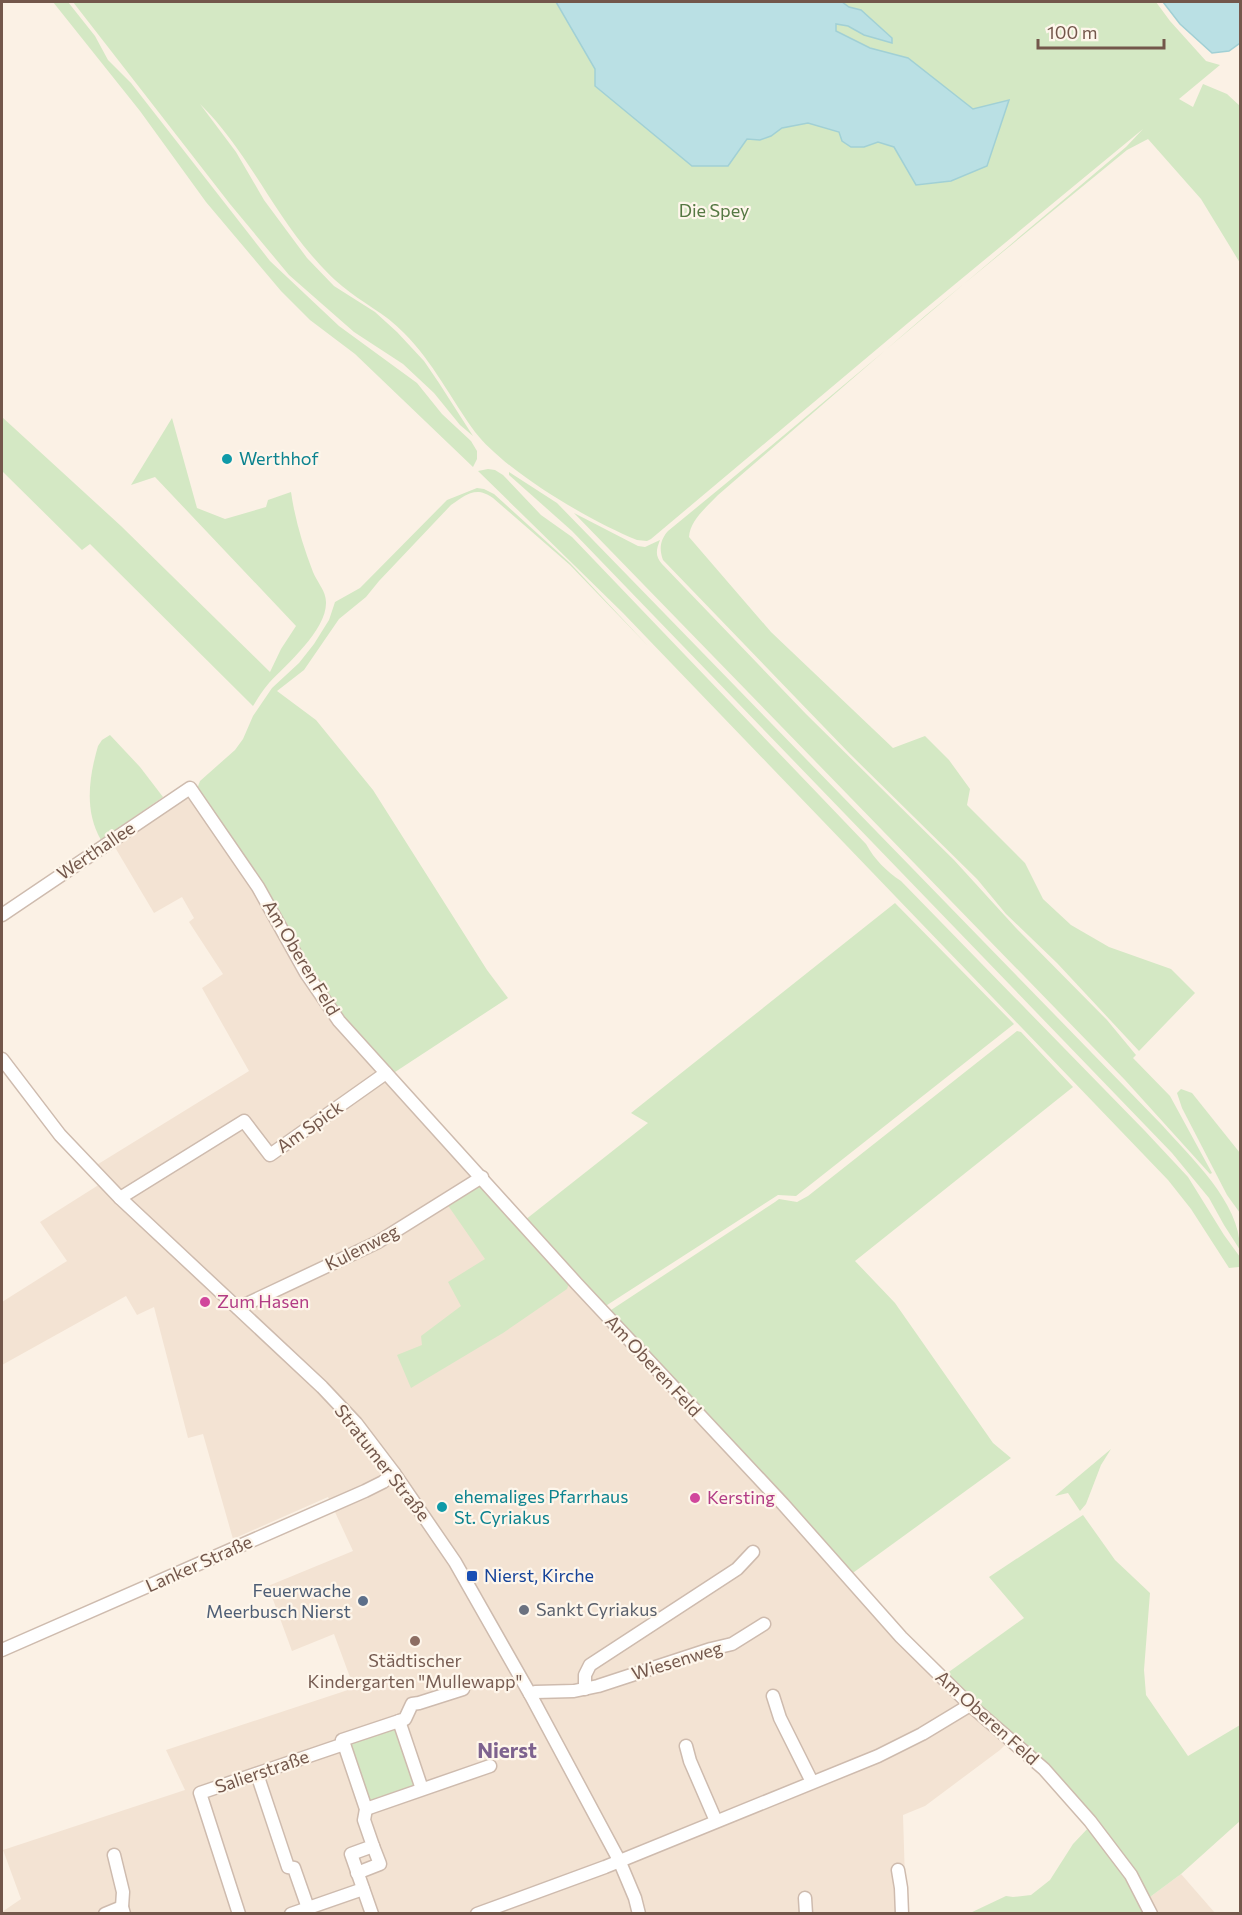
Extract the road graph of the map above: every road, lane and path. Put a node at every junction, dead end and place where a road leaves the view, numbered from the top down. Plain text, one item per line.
1 (190, 788) joint
2 (2, 915) edge
3 (2, 1059) edge
4 (386, 1073) junction
5 (482, 1177) junction
6 (120, 1198) junction
7 (238, 1308) junction
8 (394, 1473) junction
9 (753, 1552) dead end
10 (764, 1624) dead end
11 (2, 1650) edge
12 (463, 1689) dead end
13 (585, 1689) junction
14 (530, 1694) junction
15 (773, 1696) dead end
16 (970, 1705) junction
17 (399, 1721) junction
18 (344, 1744) junction
19 (686, 1746) dead end
20 (490, 1766) dead end
21 (256, 1774) junction
22 (812, 1782) junction
23 (422, 1789) junction
24 (366, 1809) junction
25 (716, 1821) junction
26 (373, 1846) junction
27 (114, 1855) dead end
28 (619, 1860) junction
29 (898, 1870) dead end
30 (357, 1873) junction
31 (363, 1889) junction
32 (805, 1898) dead end
33 (308, 1908) junction
34 (123, 1910) edge
35 (492, 1911) edge
36 (105, 1914) edge
37 (239, 1914) edge
38 (291, 1914) edge
39 (372, 1914) edge
40 (477, 1914) edge
41 (639, 1914) edge
42 (806, 1914) edge
43 (902, 1914) edge
44 (1151, 1914) edge

1 - 2 street, Werthallee
1 - 4 street, Am Oberen Feld
3 - 6 street, Stratumer Straße
4 - 5 street, Am Oberen Feld
4 - 6 street, Am Spick
5 - 7 street, Kulenweg
5 - 16 street, Am Oberen Feld
6 - 7 street, Stratumer Straße
7 - 8 street, Stratumer Straße
8 - 11 street, Lanker Straße
8 - 14 street, Stratumer Straße
9 - 13 street, Wiesenweg
10 - 13 street, Wiesenweg
12 - 17 street
13 - 14 street, Wiesenweg
14 - 28 street, Stratumer Straße
15 - 22 street
16 - 22 street
16 - 44 street, Am Oberen Feld
17 - 18 street, Salierstraße
17 - 23 street
18 - 21 street, Salierstraße
18 - 24 street
19 - 25 street
20 - 23 street
21 - 33 street
21 - 37 street, Salierstraße
22 - 25 street
23 - 24 street
24 - 26 street
25 - 28 street
26 - 30 street
26 - 30 street
27 - 34 street
28 - 35 street
28 - 41 street, Stratumer Straße
29 - 43 street
30 - 31 street
31 - 33 street
31 - 39 street
32 - 42 street
33 - 38 street
34 - 36 street
35 - 40 street

